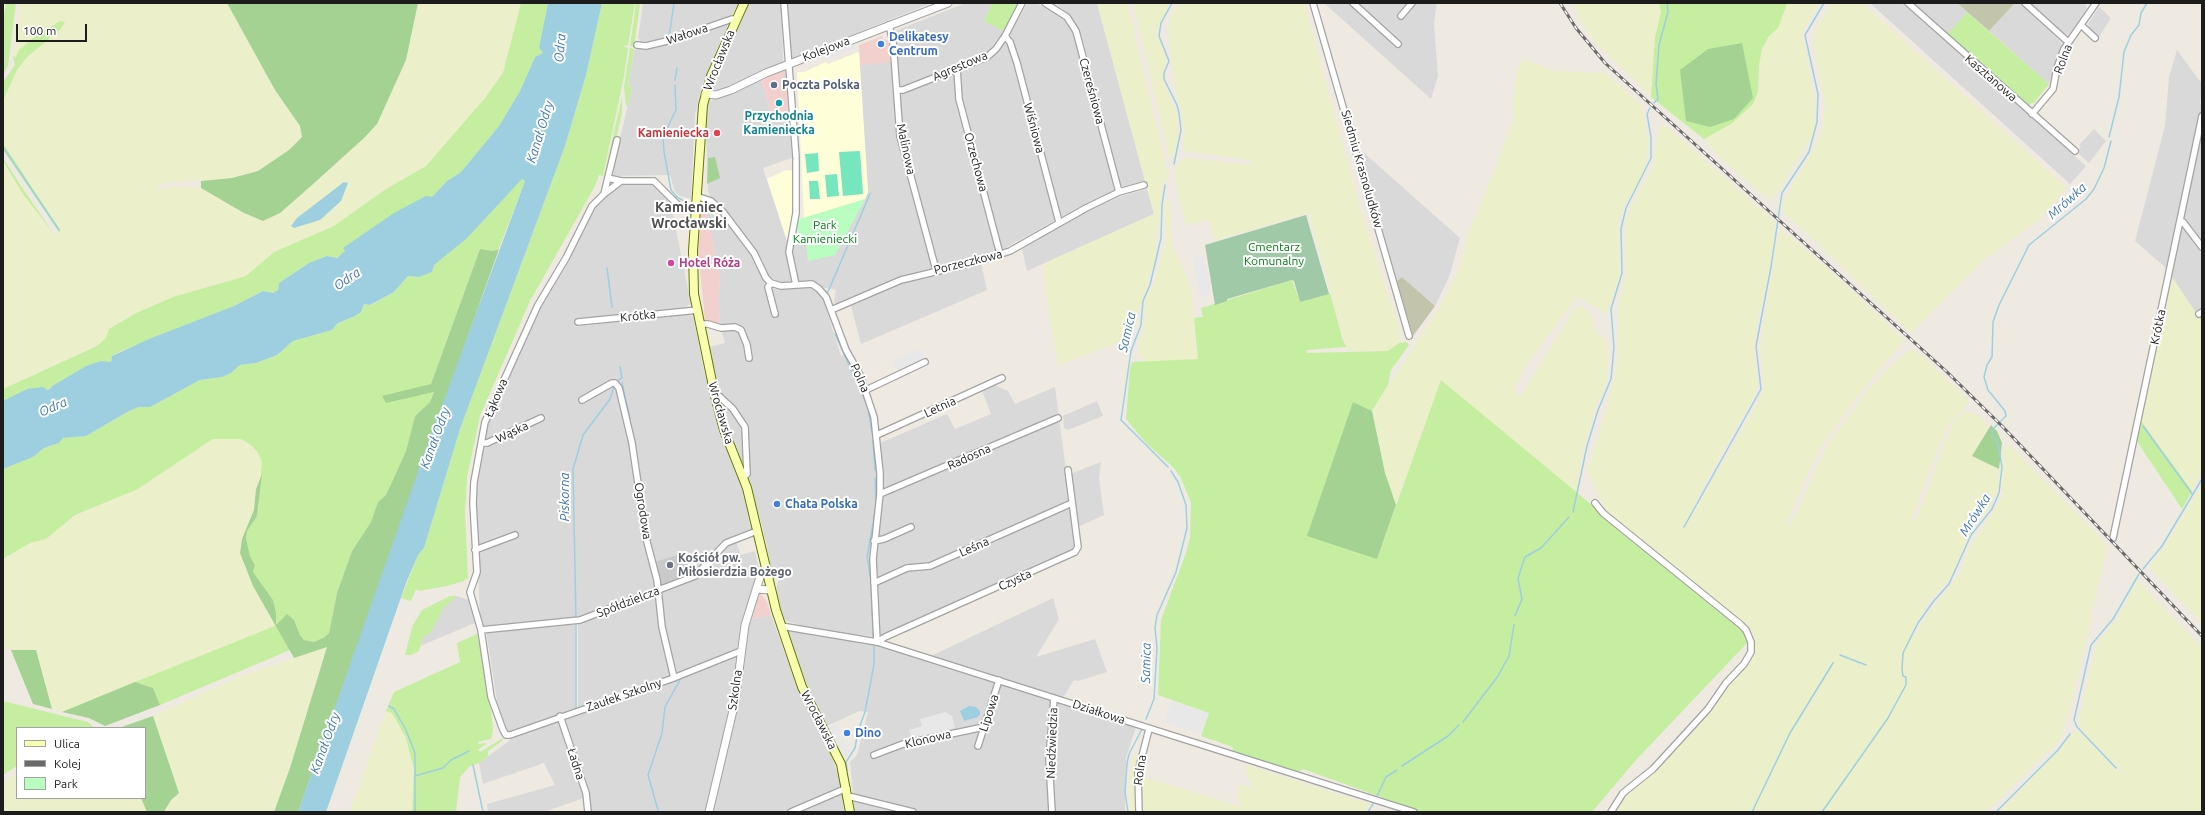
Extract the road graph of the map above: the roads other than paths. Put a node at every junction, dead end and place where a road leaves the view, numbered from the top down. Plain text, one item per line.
1 (744, 3) edge
2 (784, 3) edge
3 (948, 3) edge
4 (1022, 3) edge
5 (1045, 3) edge
6 (1313, 3) edge
7 (1353, 3) edge
8 (1412, 3) edge
9 (1908, 3) edge
10 (2025, 3) edge
11 (2093, 4) edge
12 (1401, 16) dead end
13 (736, 20) junction
14 (889, 25) junction
15 (2081, 25) junction
16 (1005, 36) junction
17 (2095, 38) dead end
18 (2068, 42) junction
19 (1398, 44) dead end
20 (637, 45) dead end
21 (788, 64) junction
22 (957, 69) junction
23 (897, 90) junction
24 (705, 94) junction
25 (2032, 114) junction
26 (2202, 116) edge
27 (2199, 139) edge
28 (617, 140) dead end
29 (2075, 151) dead end
30 (608, 178) junction
31 (621, 181) junction
32 (1144, 185) dead end
33 (1119, 192) junction
34 (604, 194) junction
35 (696, 196) junction
36 (695, 211) junction
37 (2180, 221) junction
38 (1059, 222) junction
39 (2202, 247) edge
40 (1000, 254) junction
41 (936, 270) junction
42 (771, 283) junction
43 (796, 285) junction
44 (698, 310) junction
45 (831, 310) junction
46 (775, 314) dead end
47 (578, 322) dead end
48 (700, 324) junction
49 (1410, 336) dead end
50 (749, 358) dead end
51 (925, 362) dead end
52 (1002, 378) dead end
53 (866, 390) junction
54 (715, 396) junction
55 (582, 400) dead end
56 (542, 418) dead end
57 (1058, 418) dead end
58 (877, 435) junction
59 (482, 443) junction
60 (1068, 470) dead end
61 (743, 478) junction
62 (880, 494) junction
63 (1072, 503) junction
64 (1595, 503) dead end
65 (911, 527) dead end
66 (757, 531) junction
67 (515, 535) dead end
68 (2113, 538) dead end
69 (874, 541) junction
70 (475, 550) junction
71 (766, 571) junction
72 (874, 583) junction
73 (756, 589) junction
74 (770, 590) junction
75 (659, 591) junction
76 (781, 626) junction
77 (480, 630) junction
78 (877, 642) junction
79 (741, 651) junction
80 (674, 678) junction
81 (999, 680) junction
82 (1054, 698) junction
83 (560, 716) junction
84 (984, 727) junction
85 (1149, 729) junction
86 (506, 735) joint
87 (978, 746) dead end
88 (874, 755) dead end
89 (847, 792) junction
90 (588, 812) edge
91 (709, 812) edge
92 (791, 812) edge
93 (850, 812) edge
94 (913, 812) edge
95 (1052, 812) edge
96 (1139, 812) edge
97 (1414, 812) edge
98 (1611, 812) edge

1 - 13 main road, Wrocławska
2 - 21 street
3 - 14 street, Kolejowa
4 - 16 street, Agrestowa
5 - 33 street, Czereśniowa
6 - 49 street, Siedmiu Krasnoludków
7 - 19 street
8 - 12 street
9 - 25 street, Kasztanowa
10 - 18 street
11 - 15 street, Rolna
13 - 20 street, Wałowa
13 - 24 main road, Wrocławska
14 - 21 street, Kolejowa
14 - 23 street, Malinowa
15 - 17 street
15 - 18 street, Rolna
16 - 22 street, Agrestowa
16 - 38 street, Wiśniowa
18 - 25 street, Rolna
21 - 24 street, Kolejowa
21 - 43 street
22 - 23 street, Agrestowa
22 - 40 street, Orzechowa
23 - 41 street, Malinowa
24 - 35 main road, Wrocławska
25 - 29 street, Kasztanowa
26 - 27 street, Krótka
27 - 37 street, Krótka
28 - 30 street, Łąkowa
30 - 31 street
30 - 34 street, Łąkowa
31 - 34 street
31 - 36 street
32 - 33 street, Porzeczkowa
33 - 38 street, Porzeczkowa
34 - 59 street, Łąkowa
35 - 36 main road, Wrocławska
35 - 42 street
36 - 44 main road, Wrocławska
37 - 39 street
37 - 68 street, Krótka
38 - 40 street, Porzeczkowa
40 - 41 street, Porzeczkowa
41 - 45 street, Porzeczkowa
42 - 43 street, Polna
42 - 46 street
43 - 45 street, Polna
44 - 47 street, Krótka
44 - 48 main road, Wrocławska
45 - 53 street, Polna
48 - 50 street
48 - 54 main road, Wrocławska
51 - 53 street
52 - 58 street, Letnia
53 - 58 street, Polna
54 - 61 main road, Wrocławska
54 - 61 street
55 - 75 street, Ogrodowa
56 - 59 street, Wąska
57 - 62 street, Radosna
58 - 62 street, Polna
59 - 70 street, Łąkowa
60 - 63 street, Czysta
61 - 66 main road, Wrocławska
62 - 69 street, Polna
63 - 72 street, Leśna
63 - 78 street, Czysta
64 - 98 street
65 - 69 street
66 - 71 main road, Wrocławska
66 - 75 street, Spółdzielcza
67 - 70 street
69 - 72 street, Polna
70 - 77 street, Łąkowa
71 - 73 street, Szkolna
71 - 74 main road, Wrocławska
72 - 78 street, Polna
73 - 74 street
73 - 79 street, Szkolna
74 - 76 main road, Wrocławska
75 - 77 street, Spółdzielcza
75 - 80 street, Ogrodowa
76 - 78 street, Działkowa
76 - 89 main road, Wrocławska
77 - 86 street, Łąkowa
78 - 81 street, Działkowa
79 - 80 street, Zaułek Szkolny
79 - 91 street, Szkolna
80 - 83 street, Zaułek Szkolny
81 - 82 street, Działkowa
81 - 84 street, Lipowa
82 - 85 street, Działkowa
82 - 95 street, Niedźwiedzia
83 - 86 street, Zaułek Szkolny
83 - 90 street, Ładna
84 - 87 street, Lipowa
84 - 88 street, Klonowa
85 - 96 street, Rolna
85 - 97 street, Działkowa
89 - 92 street
89 - 93 main road, Wrocławska
89 - 94 street

